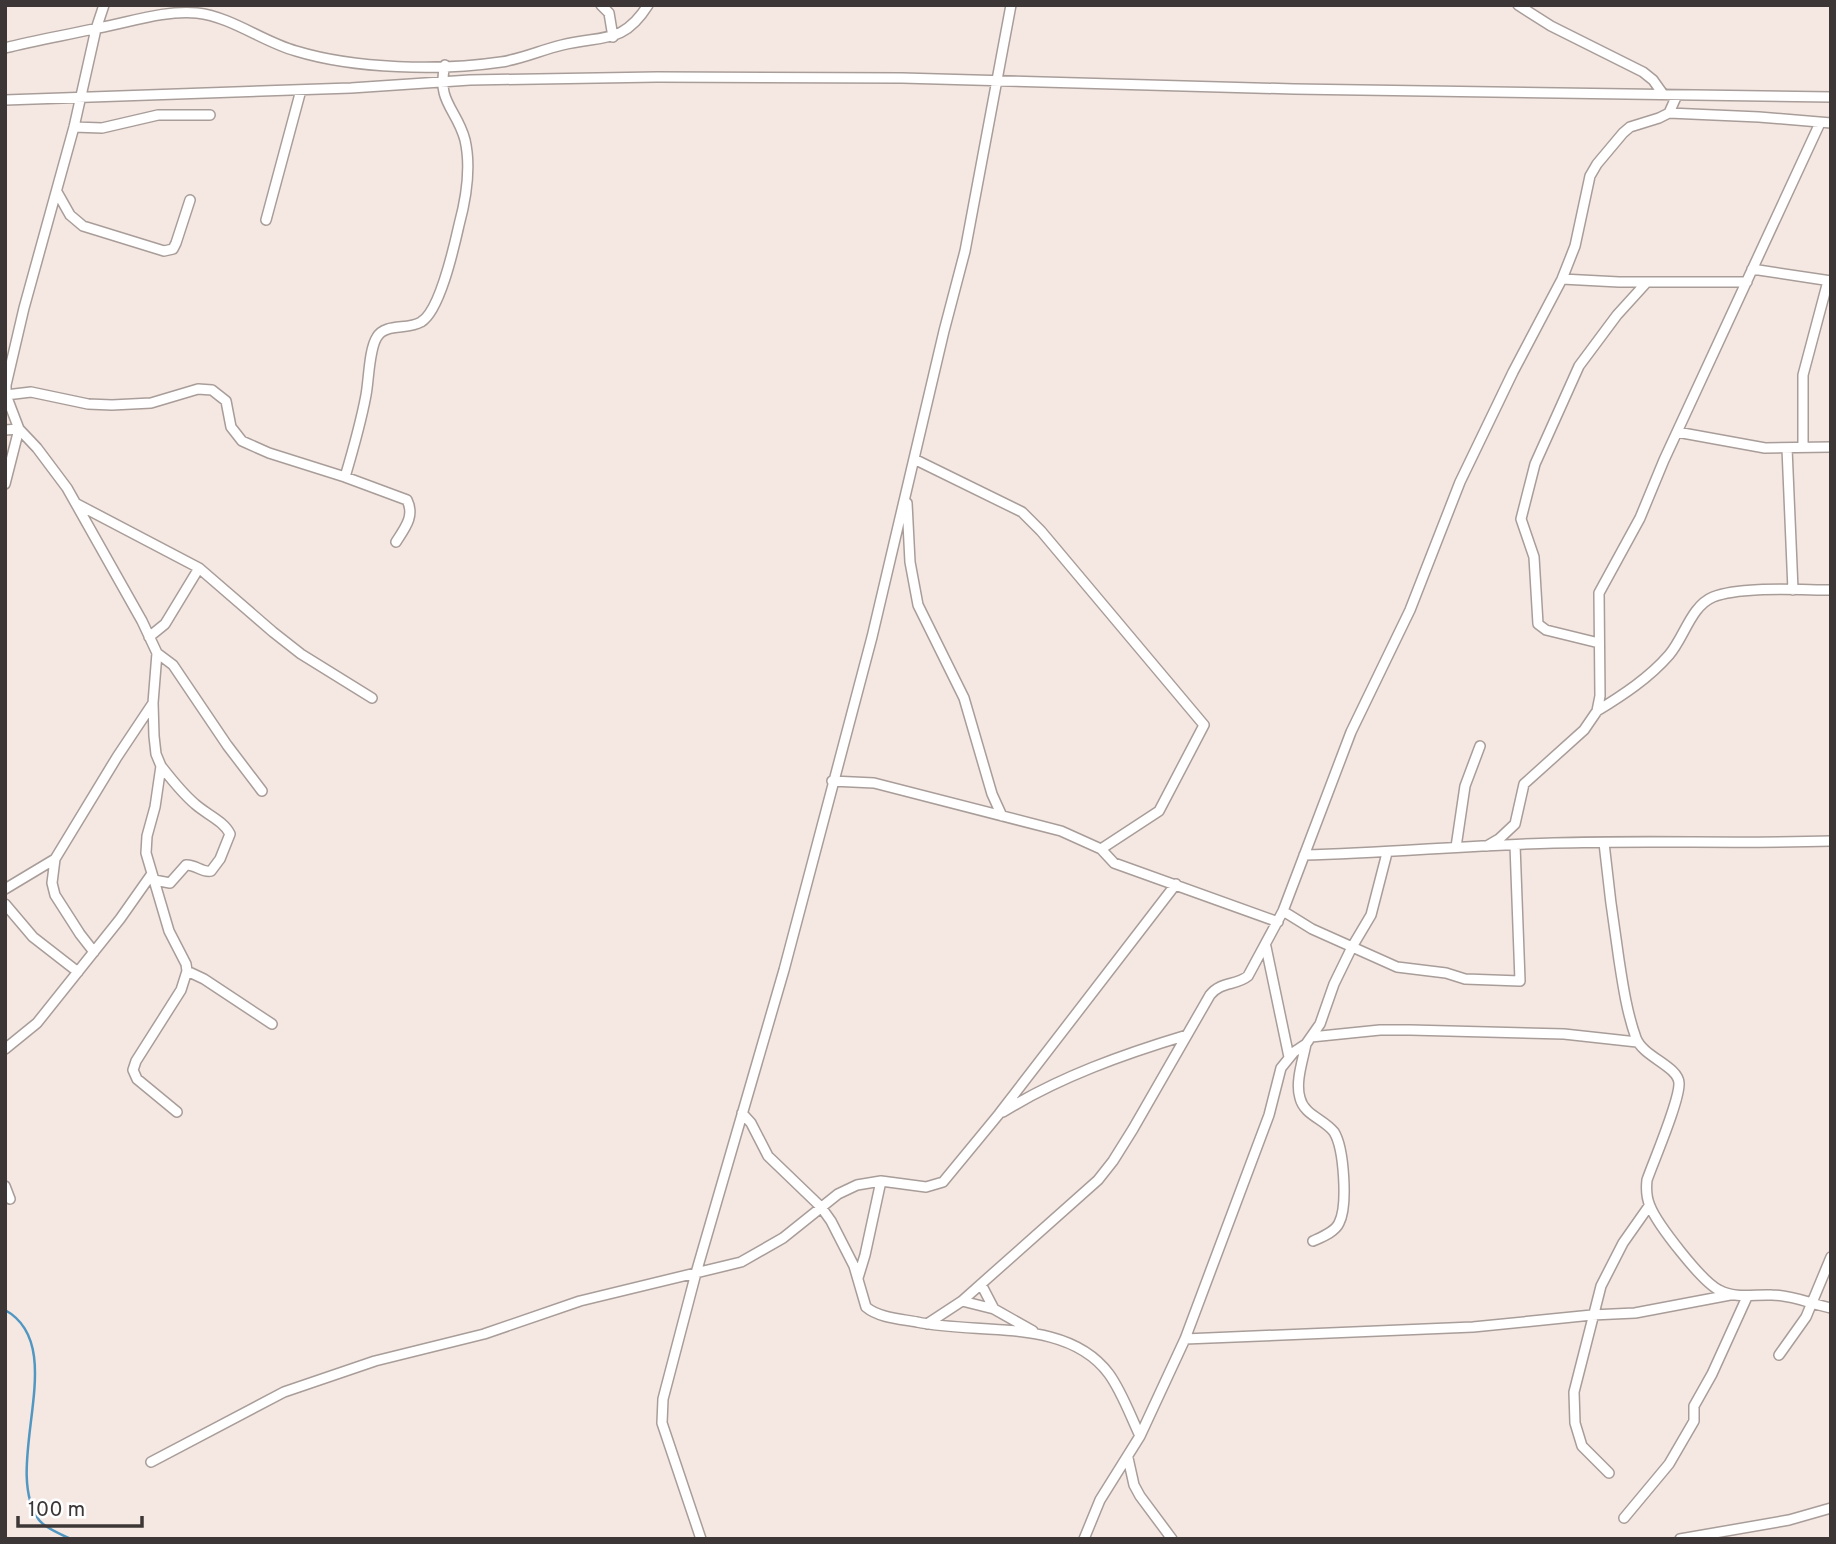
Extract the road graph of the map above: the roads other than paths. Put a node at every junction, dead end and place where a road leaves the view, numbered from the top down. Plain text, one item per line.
1 (104, 5) edge
2 (601, 5) edge
3 (648, 5) edge
4 (1011, 5) edge
5 (1518, 5) edge
6 (96, 29) junction
7 (613, 37) junction
8 (5, 48) edge
9 (445, 65) junction
10 (442, 82) junction
11 (996, 82) junction
12 (301, 90) junction
13 (1663, 94) junction
14 (1676, 95) junction
15 (1831, 97) edge
16 (80, 99) junction
17 (5, 100) edge
18 (1669, 113) junction
19 (210, 115) dead end
20 (1820, 123) junction
21 (1831, 123) edge
22 (74, 127) junction
23 (57, 192) junction
24 (190, 200) dead end
25 (265, 220) dead end
26 (1752, 270) junction
27 (1562, 279) junction
28 (1829, 281) edge
29 (1647, 282) junction
30 (1747, 282) junction
31 (6, 395) edge
32 (19, 429) junction
33 (5, 430) edge
34 (1677, 432) junction
35 (1803, 447) junction
36 (1831, 447) edge
37 (1787, 448) junction
38 (914, 459) junction
39 (345, 477) junction
40 (5, 484) edge
41 (907, 490) junction
42 (76, 503) junction
43 (396, 542) dead end
44 (199, 568) junction
45 (1793, 590) junction
46 (1831, 590) edge
47 (149, 637) junction
48 (1599, 643) junction
49 (157, 653) junction
50 (372, 698) dead end
51 (153, 703) junction
52 (1597, 711) junction
53 (1480, 746) dead end
54 (161, 766) junction
55 (832, 781) junction
56 (262, 791) dead end
57 (1002, 816) junction
58 (1831, 841) edge
59 (1604, 843) junction
60 (1515, 845) junction
61 (1487, 846) junction
62 (1456, 847) junction
63 (1101, 849) junction
64 (1387, 853) junction
65 (1304, 855) junction
66 (55, 859) junction
67 (153, 877) junction
68 (1175, 884) junction
69 (5, 890) edge
70 (5, 904) edge
71 (1283, 911) junction
72 (1278, 922) junction
73 (1266, 947) junction
74 (1352, 947) junction
75 (94, 952) junction
76 (187, 971) junction
77 (78, 972) junction
78 (272, 1024) dead end
79 (1187, 1035) junction
80 (1309, 1040) junction
81 (1637, 1042) junction
82 (5, 1049) edge
83 (1289, 1057) junction
84 (177, 1112) dead end
85 (742, 1113) junction
86 (999, 1114) junction
87 (881, 1181) junction
88 (5, 1186) edge
89 (10, 1199) dead end
90 (1650, 1206) junction
91 (821, 1207) junction
92 (1313, 1241) dead end
93 (1831, 1257) edge
94 (696, 1273) junction
95 (857, 1279) junction
96 (981, 1284) junction
97 (1732, 1295) junction
98 (1747, 1297) junction
99 (961, 1301) junction
100 (1812, 1304) junction
101 (1831, 1308) edge
102 (994, 1309) junction
103 (1592, 1315) junction
104 (927, 1324) junction
105 (1038, 1334) junction
106 (1185, 1339) junction
107 (1779, 1355) dead end
108 (1140, 1436) junction
109 (1128, 1458) junction
110 (151, 1462) dead end
111 (1609, 1473) dead end
112 (1831, 1508) edge
113 (1624, 1518) dead end
114 (701, 1539) edge
115 (1084, 1539) edge
116 (1172, 1539) edge
117 (1680, 1539) edge

1 - 6 street
2 - 7 street
3 - 7 street
4 - 11 street
5 - 13 street
6 - 8 street
6 - 9 street
6 - 16 street
7 - 9 street
9 - 10 street
10 - 11 street
10 - 12 street
10 - 39 street
11 - 13 street
11 - 38 street
12 - 16 street
12 - 25 street
13 - 14 street
14 - 15 street
14 - 18 street
16 - 17 street
16 - 22 street
18 - 20 street
18 - 27 street
19 - 22 street
20 - 21 street
20 - 26 street
22 - 23 street
23 - 24 street
23 - 31 street
26 - 28 street
26 - 30 street
27 - 29 street
27 - 65 street
28 - 35 street
29 - 30 street
29 - 48 street
30 - 34 street
31 - 32 street
31 - 39 street
32 - 33 street
32 - 40 street
32 - 42 street
34 - 37 street
34 - 48 street
35 - 36 street
35 - 37 street
37 - 45 street
38 - 41 street
38 - 63 street
39 - 43 street
41 - 55 street
41 - 57 street
42 - 44 street
42 - 47 street
44 - 47 street
44 - 50 street
45 - 46 street
45 - 52 street
47 - 49 street
48 - 52 street
49 - 51 street
49 - 56 street
51 - 54 street
51 - 66 street
52 - 61 street
53 - 62 street
54 - 67 street
54 - 67 street
55 - 57 street
55 - 85 street
57 - 63 street
58 - 59 street
59 - 60 street
59 - 81 street
60 - 61 street
60 - 74 street
61 - 62 street
62 - 64 street
63 - 68 street
64 - 65 street
64 - 74 street
65 - 71 street
66 - 69 street
66 - 75 street
67 - 75 street
67 - 76 street
68 - 72 street
68 - 86 street
70 - 77 street
71 - 72 street
71 - 74 street
72 - 73 street
73 - 79 street
73 - 83 street
74 - 80 street
75 - 77 street
76 - 78 street
76 - 84 street
77 - 82 street
79 - 86 street
79 - 96 street
80 - 81 street
80 - 83 street
80 - 92 street
81 - 90 street
83 - 106 street
85 - 91 street
85 - 94 street
86 - 87 street
87 - 91 street
87 - 95 street
88 - 89 street
90 - 97 street
90 - 103 street
91 - 94 street
91 - 95 street
93 - 100 street
94 - 110 street
94 - 114 street
95 - 104 street
96 - 99 street
96 - 102 street
97 - 98 street
97 - 103 street
98 - 100 street
98 - 113 street
99 - 102 street
99 - 104 street
100 - 101 street
100 - 107 street
102 - 105 street
103 - 106 street
103 - 111 street
104 - 105 street
105 - 108 street
106 - 108 street
108 - 109 street
109 - 115 street
109 - 116 street
112 - 117 street

